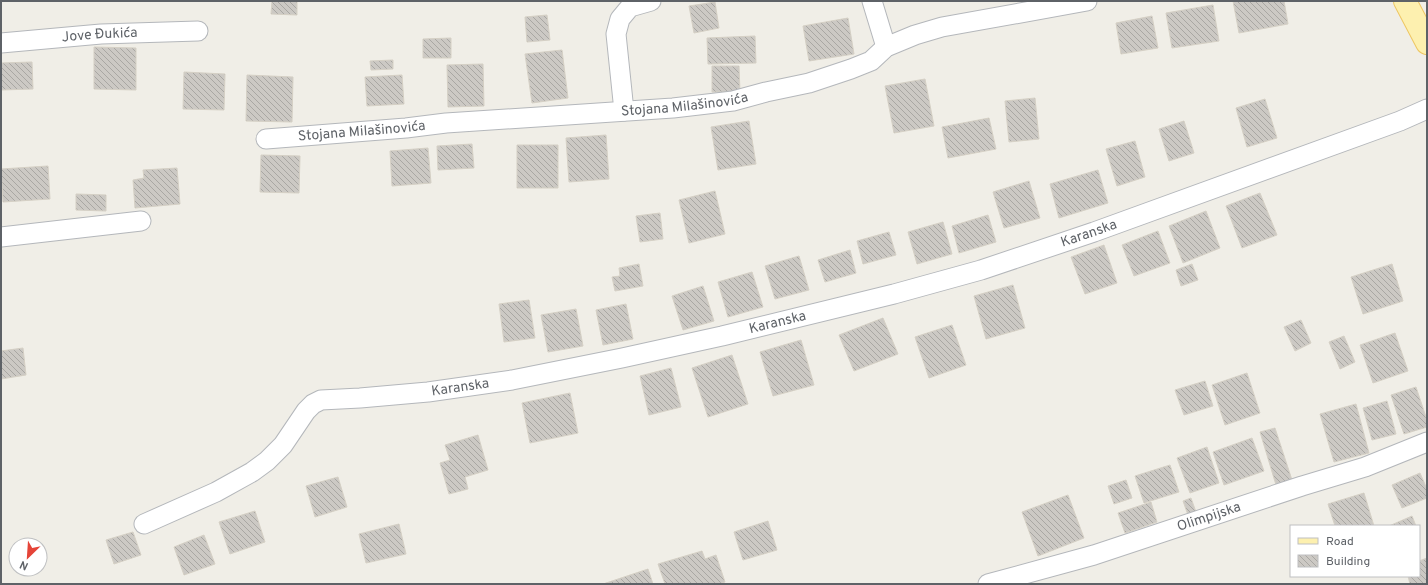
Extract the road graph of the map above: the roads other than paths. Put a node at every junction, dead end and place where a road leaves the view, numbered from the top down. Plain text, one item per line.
1 (651, 1) edge
2 (872, 1) edge
3 (1087, 1) edge
4 (1405, 1) edge
5 (198, 31) dead end
6 (1, 43) edge
7 (1427, 43) edge
8 (886, 47) junction
9 (1427, 109) edge
10 (624, 111) junction
11 (266, 139) dead end
12 (141, 221) dead end
13 (1, 237) edge
14 (1427, 442) edge
15 (144, 524) dead end
16 (988, 584) edge

1 - 10 street
2 - 8 street
3 - 8 street, Stojana Milašinovića
4 - 7 main road
5 - 6 street, Jove Đukića
8 - 10 street, Stojana Milašinovića
9 - 15 street, Karanska
10 - 11 street, Stojana Milašinovića
12 - 13 street
14 - 16 street, Olimpijska

